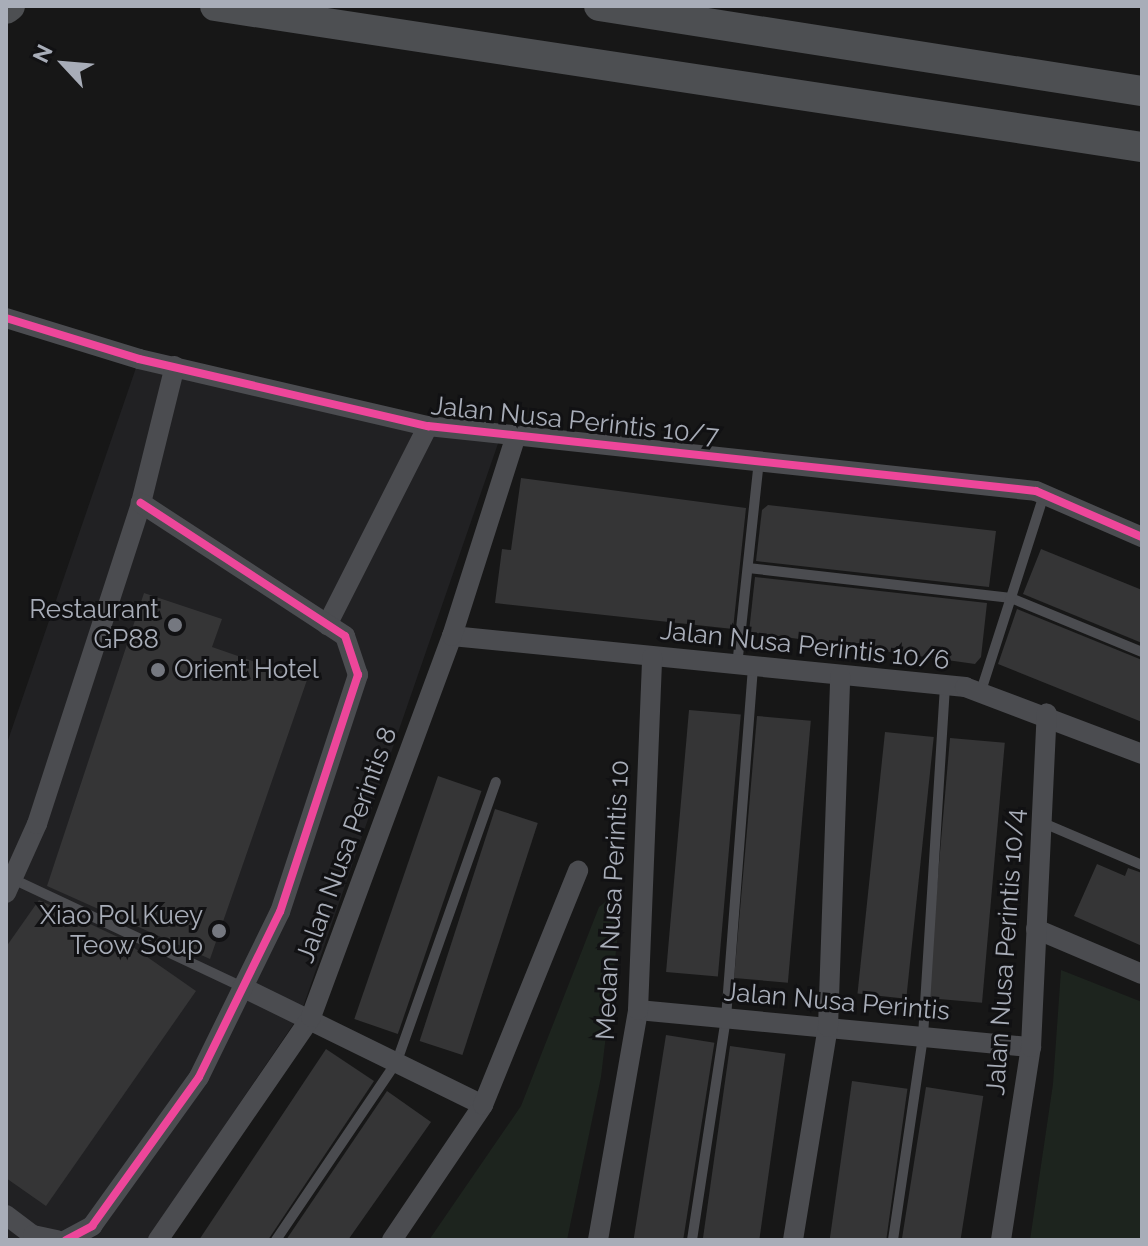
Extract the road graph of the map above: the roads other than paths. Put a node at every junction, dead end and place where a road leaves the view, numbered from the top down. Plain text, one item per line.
1 (215, 6) edge
2 (599, 6) edge
3 (1142, 91) edge
4 (1142, 147) edge
5 (6, 318) edge
6 (175, 366) junction
7 (428, 426) junction
8 (516, 435) junction
9 (759, 461) junction
10 (1044, 495) junction
11 (141, 503) junction
12 (1142, 537) edge
13 (748, 568) junction
14 (1011, 598) junction
15 (336, 630) junction
16 (452, 636) junction
17 (1142, 652) edge
18 (652, 657) junction
19 (745, 667) junction
20 (840, 676) junction
21 (945, 688) junction
22 (980, 694) junction
23 (1047, 713) junction
24 (1142, 754) edge
25 (496, 782) dead end
26 (1041, 822) junction
27 (1142, 865) edge
28 (578, 871) dead end
29 (11, 887) edge
30 (1036, 929) junction
31 (1142, 974) edge
32 (242, 987) junction
33 (638, 1010) junction
34 (311, 1017) junction
35 (726, 1018) junction
36 (828, 1027) junction
37 (923, 1036) junction
38 (1031, 1047) junction
39 (397, 1061) junction
40 (483, 1105) junction
41 (6, 1215) edge
42 (57, 1240) edge
43 (66, 1240) edge
44 (158, 1240) edge
45 (276, 1240) edge
46 (392, 1240) edge
47 (598, 1240) edge
48 (692, 1240) edge
49 (793, 1240) edge
50 (893, 1240) edge
51 (1001, 1240) edge

1 - 4 main road
2 - 3 main road
5 - 6 street, Jalan Nusa Perintis 10/7
6 - 7 street, Jalan Nusa Perintis 10/7
6 - 11 street
7 - 8 street, Jalan Nusa Perintis 10/7
7 - 15 street
8 - 9 street, Jalan Nusa Perintis 10/7
8 - 16 street, Jalan Nusa Perintis 8
9 - 10 street, Jalan Nusa Perintis 10/7
9 - 13 lane
10 - 12 street, Jalan Nusa Perintis 10/7
10 - 14 lane
11 - 15 street
11 - 29 street
13 - 14 lane
13 - 19 lane
14 - 17 lane
14 - 22 lane
15 - 32 street
16 - 18 street, Jalan Nusa Perintis 10/6
16 - 34 street, Jalan Nusa Perintis 8
18 - 19 street, Jalan Nusa Perintis 10/6
18 - 33 street, Medan Nusa Perintis 10
19 - 20 street, Jalan Nusa Perintis 10/6
19 - 35 lane
20 - 21 street, Jalan Nusa Perintis 10/6
20 - 36 street
21 - 22 street, Jalan Nusa Perintis 10/6
21 - 37 lane
22 - 23 street, Jalan Nusa Perintis 10/6
23 - 24 street, Jalan Nusa Perintis 10/6
23 - 26 street, Jalan Nusa Perintis 10/4
25 - 39 lane
26 - 27 lane
26 - 30 street, Jalan Nusa Perintis 10/4
28 - 40 street
29 - 32 lane
30 - 31 street
30 - 38 street, Jalan Nusa Perintis 10/4
32 - 34 street
32 - 43 street
33 - 35 street, Jalan Nusa Perintis
33 - 47 street, Medan Nusa Perintis 10
34 - 39 street
34 - 44 street, Jalan Nusa Perintis 8
35 - 36 street, Jalan Nusa Perintis
35 - 48 lane
36 - 37 street, Jalan Nusa Perintis
36 - 49 street
37 - 38 street, Jalan Nusa Perintis
37 - 50 lane
38 - 51 street, Jalan Nusa Perintis 10/4
39 - 40 street
39 - 45 lane
40 - 46 street
41 - 42 street

